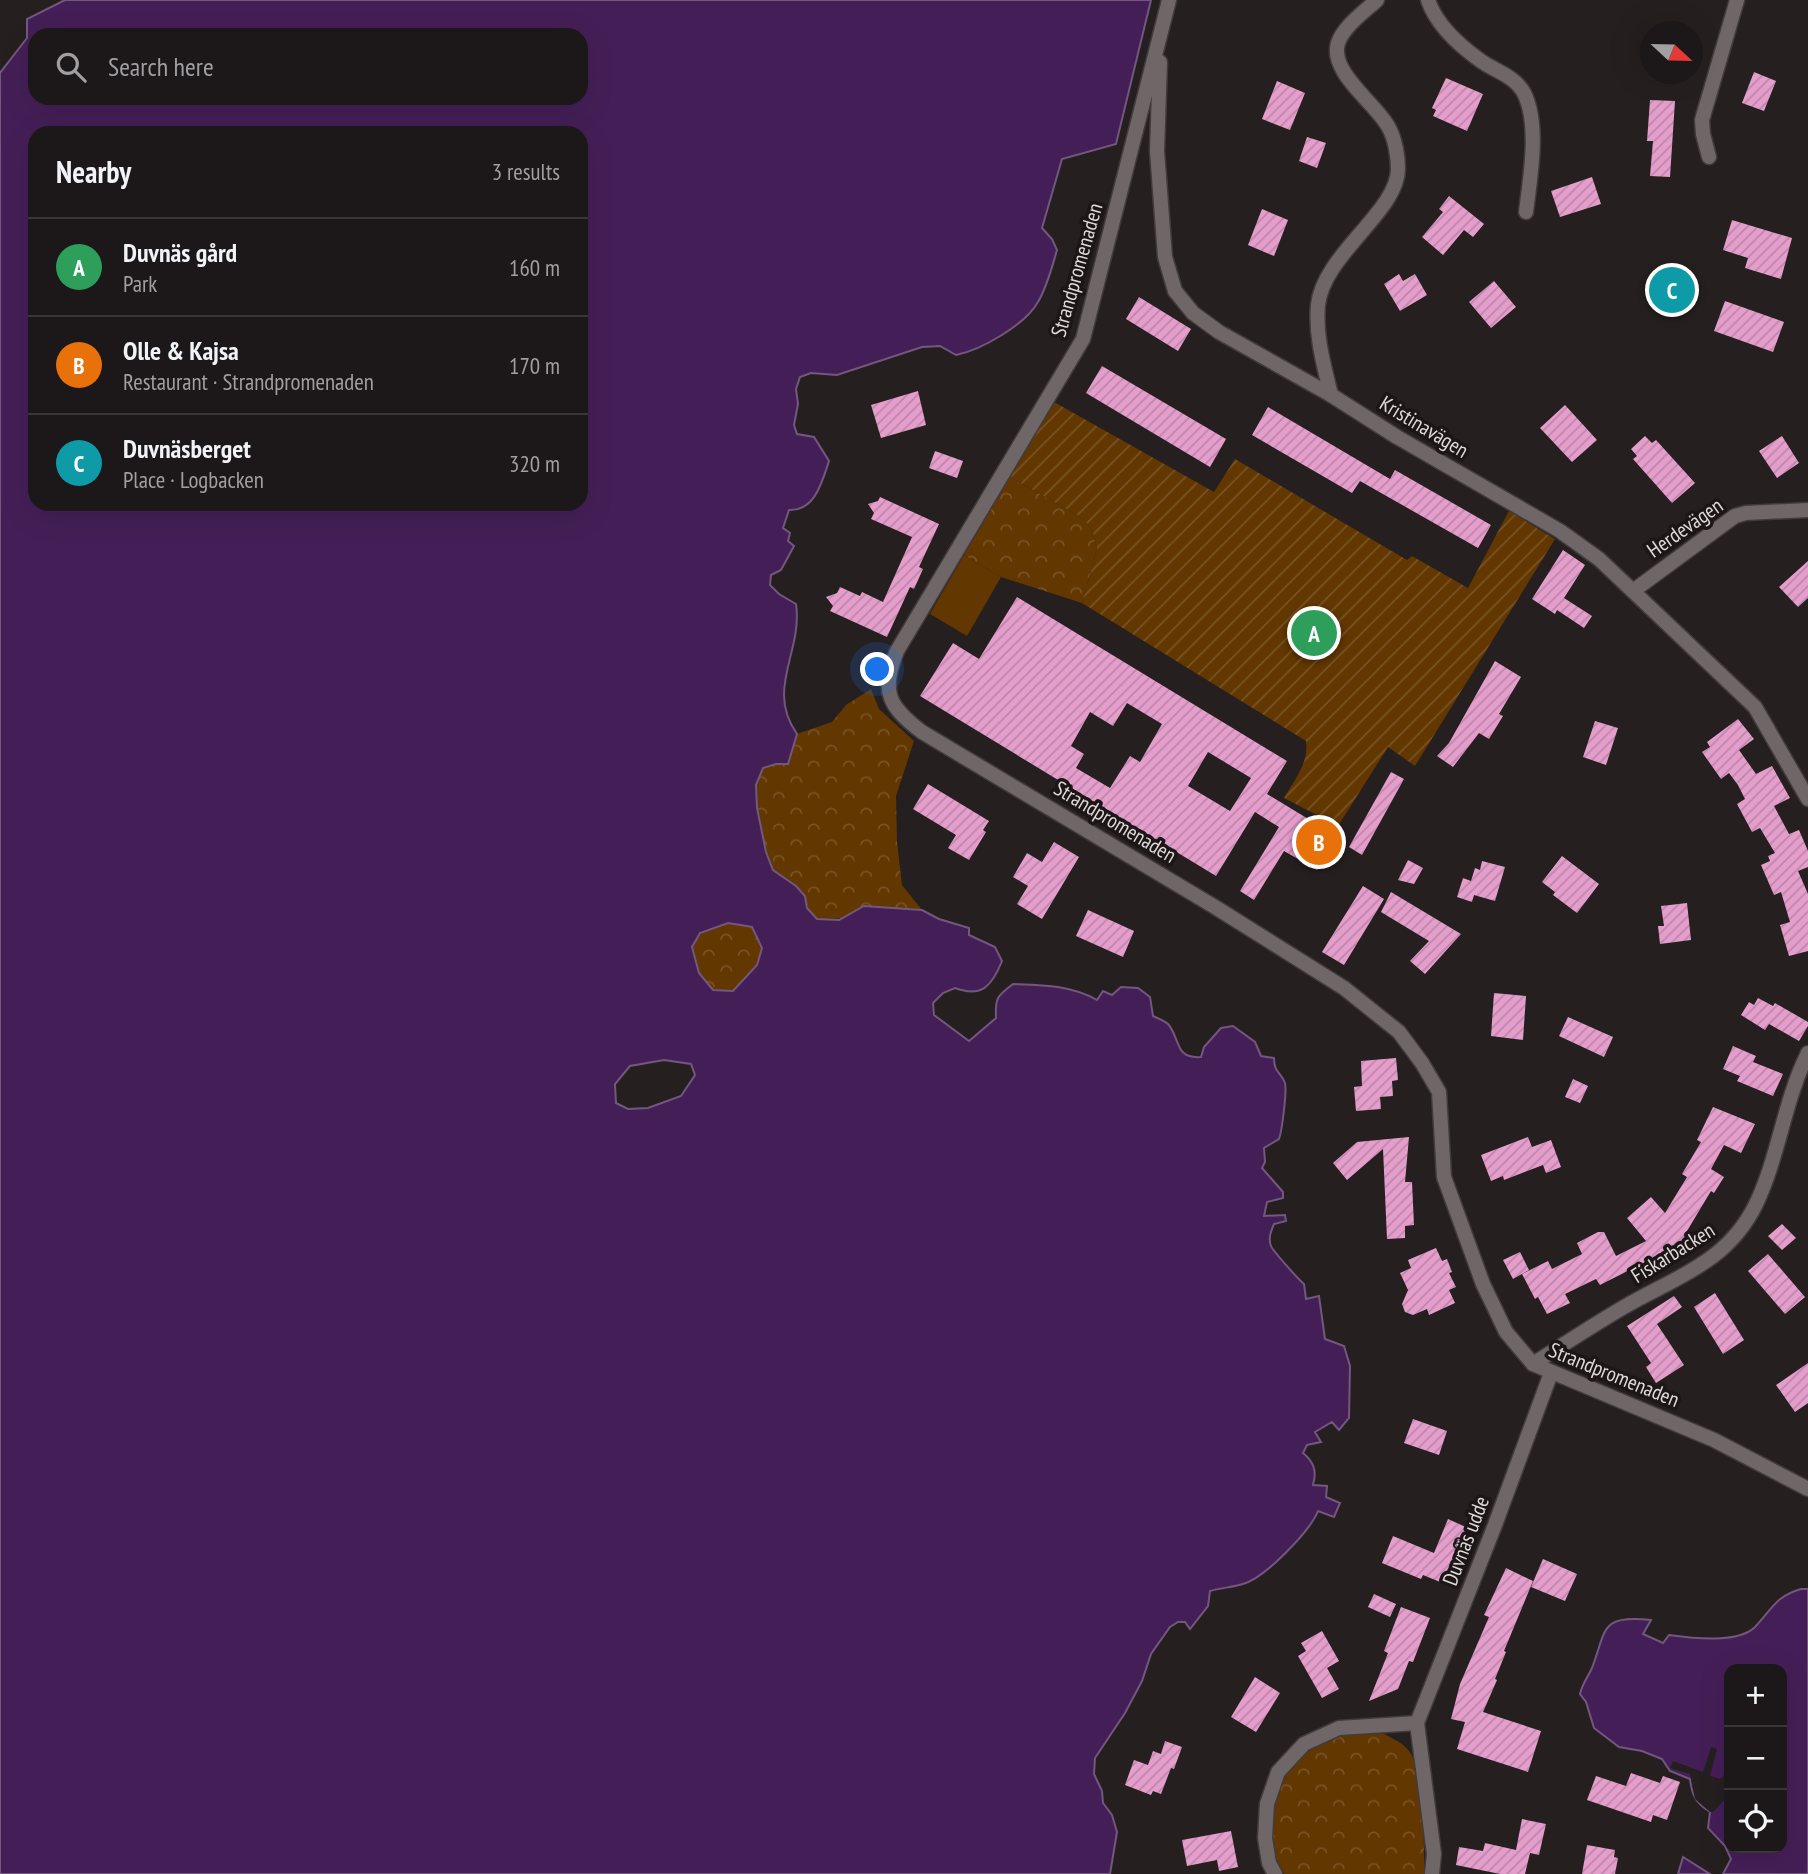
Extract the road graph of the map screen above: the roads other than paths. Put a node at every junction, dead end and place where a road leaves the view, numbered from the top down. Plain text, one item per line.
1 (1169, 0) edge
2 (1377, 0) edge
3 (1427, 0) edge
4 (1737, 0) edge
5 (1161, 39) junction
6 (1709, 156) dead end
7 (1526, 212) dead end
8 (1331, 395) junction
9 (1808, 510) edge
10 (1633, 591) junction
11 (1808, 799) edge
12 (1808, 1053) edge
13 (1533, 1364) junction
14 (1551, 1373) junction
15 (1808, 1489) edge
16 (1417, 1723) junction
17 (1275, 1874) edge
18 (1432, 1874) edge

1 - 5 street, Strandpromenaden
2 - 8 street
3 - 7 street
4 - 6 street
5 - 8 street, Kristinavägen
5 - 13 street, Strandpromenaden
8 - 10 street, Kristinavägen
9 - 10 street, Herdevägen
10 - 11 street, Kristinavägen
12 - 13 street, Fiskarbacken
13 - 14 street, Strandpromenaden
14 - 15 street, Strandpromenaden
14 - 16 street, Duvnäs udde
16 - 17 street
16 - 18 street, Duvnäs udde

